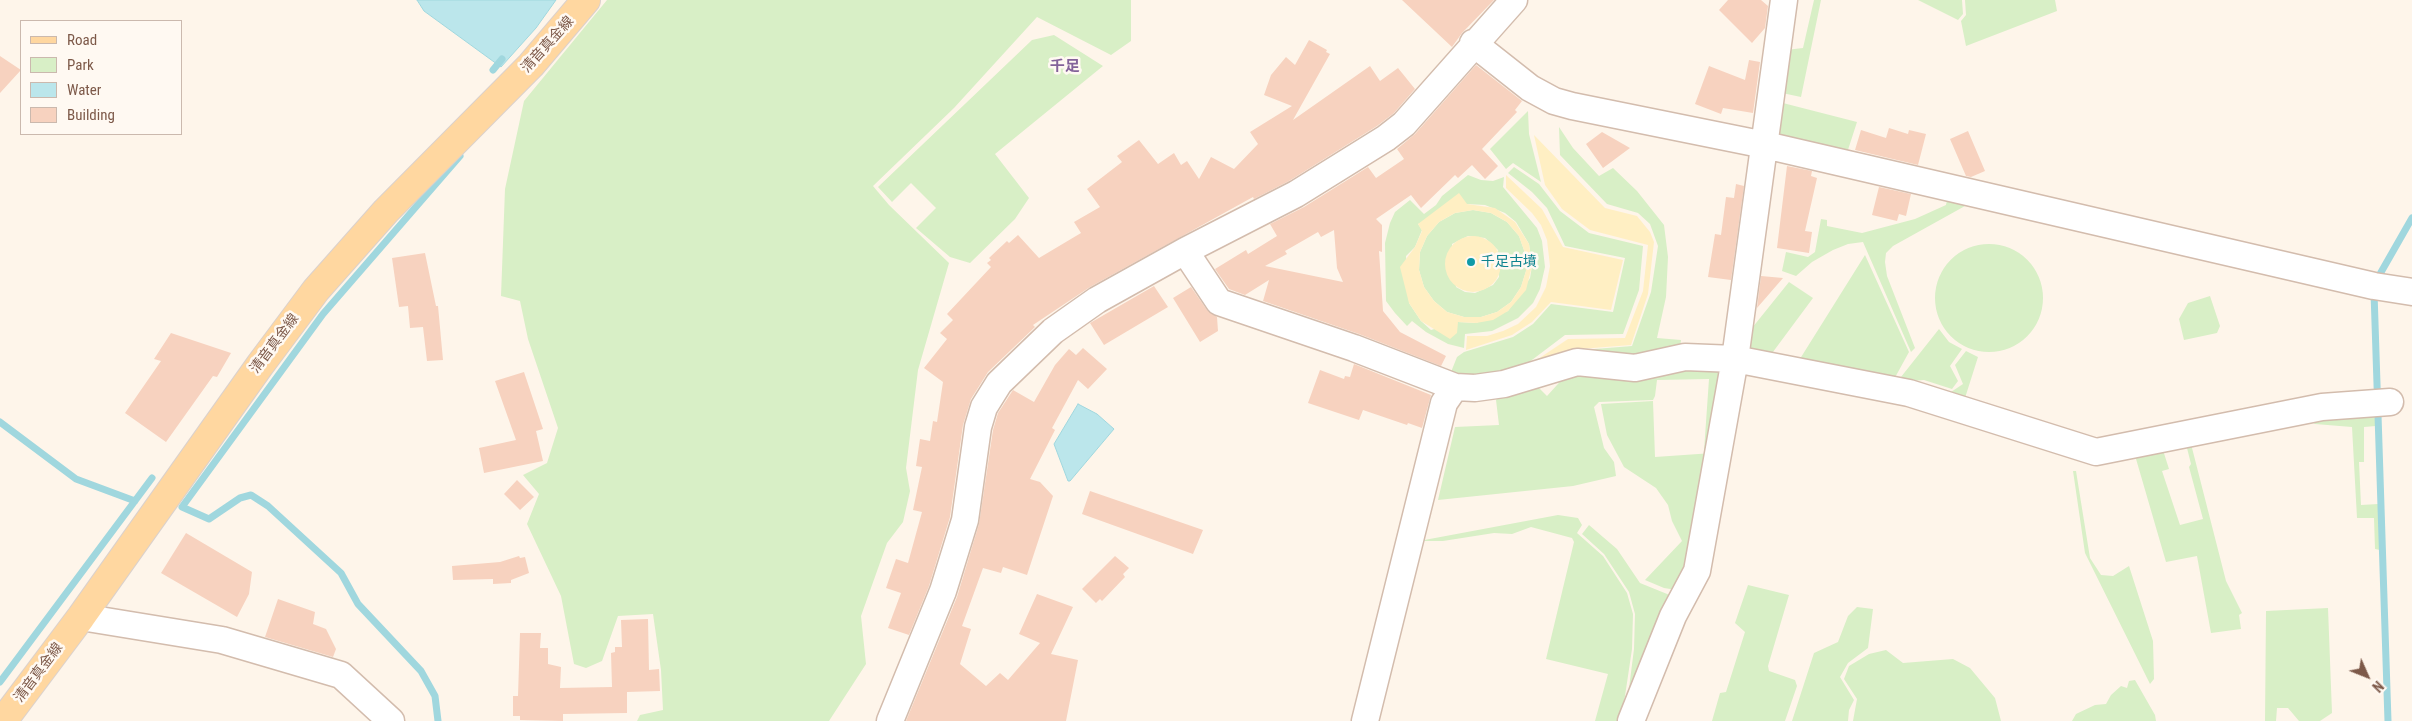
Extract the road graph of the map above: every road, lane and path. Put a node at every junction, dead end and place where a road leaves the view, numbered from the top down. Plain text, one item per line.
1 (586, 0) edge
2 (1514, 0) edge
3 (1784, 0) edge
4 (1473, 43) junction
5 (1765, 145) junction
6 (1185, 250) junction
7 (2412, 292) edge
8 (1735, 359) junction
9 (1454, 387) junction
10 (2382, 403) dead end
11 (81, 617) junction
12 (3, 721) edge
13 (391, 721) edge
14 (890, 721) edge
15 (1366, 721) edge
16 (1631, 721) edge

1 - 11 main road, 清音真金線
2 - 4 street
3 - 5 street
4 - 5 street
4 - 6 street
5 - 7 street
5 - 8 street
6 - 9 street
6 - 14 street
8 - 9 street
8 - 10 street
8 - 16 street
9 - 15 street
11 - 12 main road, 清音真金線
11 - 13 street

